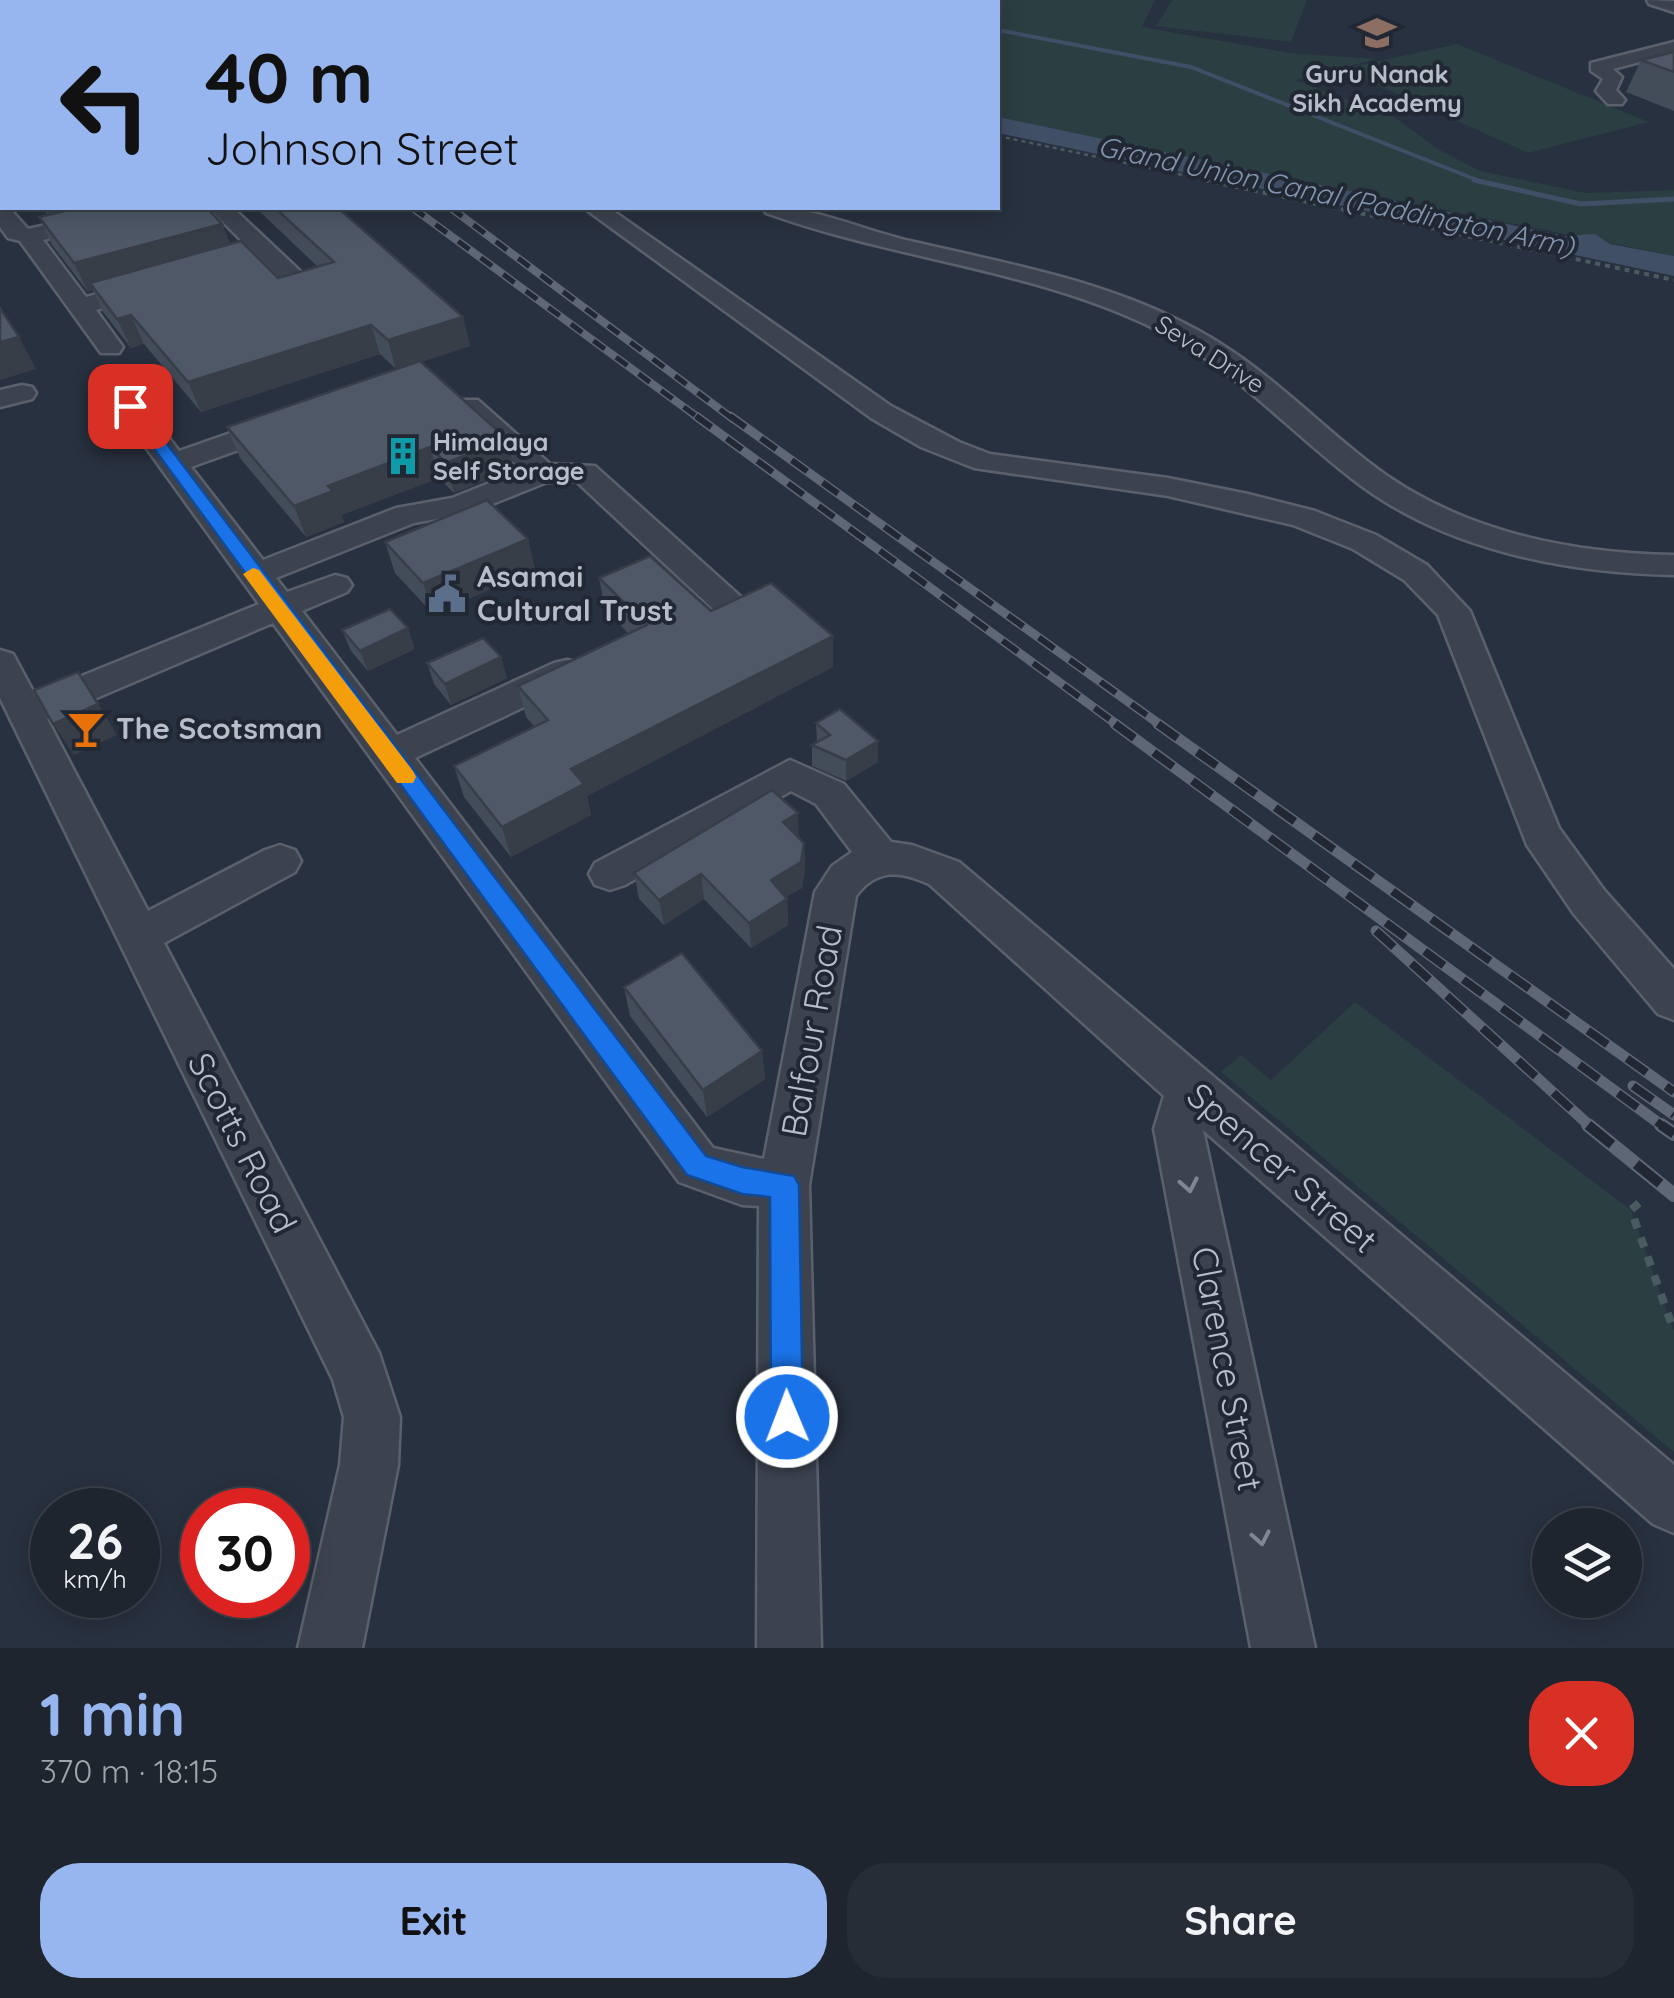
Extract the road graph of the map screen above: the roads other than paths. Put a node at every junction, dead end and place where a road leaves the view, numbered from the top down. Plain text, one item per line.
1 (1655, 0) edge
2 (1674, 6) edge
3 (1674, 47) edge
4 (1615, 100) dead end
5 (140, 210) edge
6 (222, 210) edge
7 (598, 210) edge
8 (780, 210) edge
9 (0, 211) edge
10 (28, 236) junction
11 (268, 253) junction
12 (308, 292) edge
13 (80, 306) junction
14 (110, 348) dead end
15 (445, 385) edge
16 (130, 406) dead end
17 (302, 418) edge
18 (172, 464) junction
19 (543, 473) junction
20 (1674, 565) edge
21 (254, 575) junction
22 (335, 585) dead end
23 (278, 608) junction
24 (738, 613) edge
25 (598, 657) edge
26 (0, 662) edge
27 (12, 719) edge
28 (388, 755) junction
29 (880, 858) junction
30 (280, 861) dead end
31 (610, 874) dead end
32 (137, 936) junction
33 (1668, 985) edge
34 (1194, 1094) junction
35 (784, 1185) junction
36 (1674, 1503) edge
37 (330, 1648) edge
38 (789, 1648) edge
39 (1283, 1648) edge

1 - 2 street
3 - 4 street
5 - 10 street
6 - 11 street
7 - 33 street
8 - 20 street, Seva Drive
9 - 10 street
10 - 13 street
11 - 12 street
11 - 13 street
13 - 14 street
15 - 19 street
16 - 18 street
17 - 18 street
18 - 21 street
19 - 21 street
19 - 24 street
21 - 23 street
22 - 23 street
23 - 27 street
23 - 28 street
25 - 28 street
26 - 27 street, Scotts Road
27 - 32 street, Scotts Road
28 - 35 street
29 - 31 street
29 - 34 street, Spencer Street
29 - 35 street, Balfour Road
30 - 32 street
32 - 37 street, Scotts Road
34 - 36 street, Spencer Street
34 -> 39 street, Clarence Street
35 - 38 street, Balfour Road

